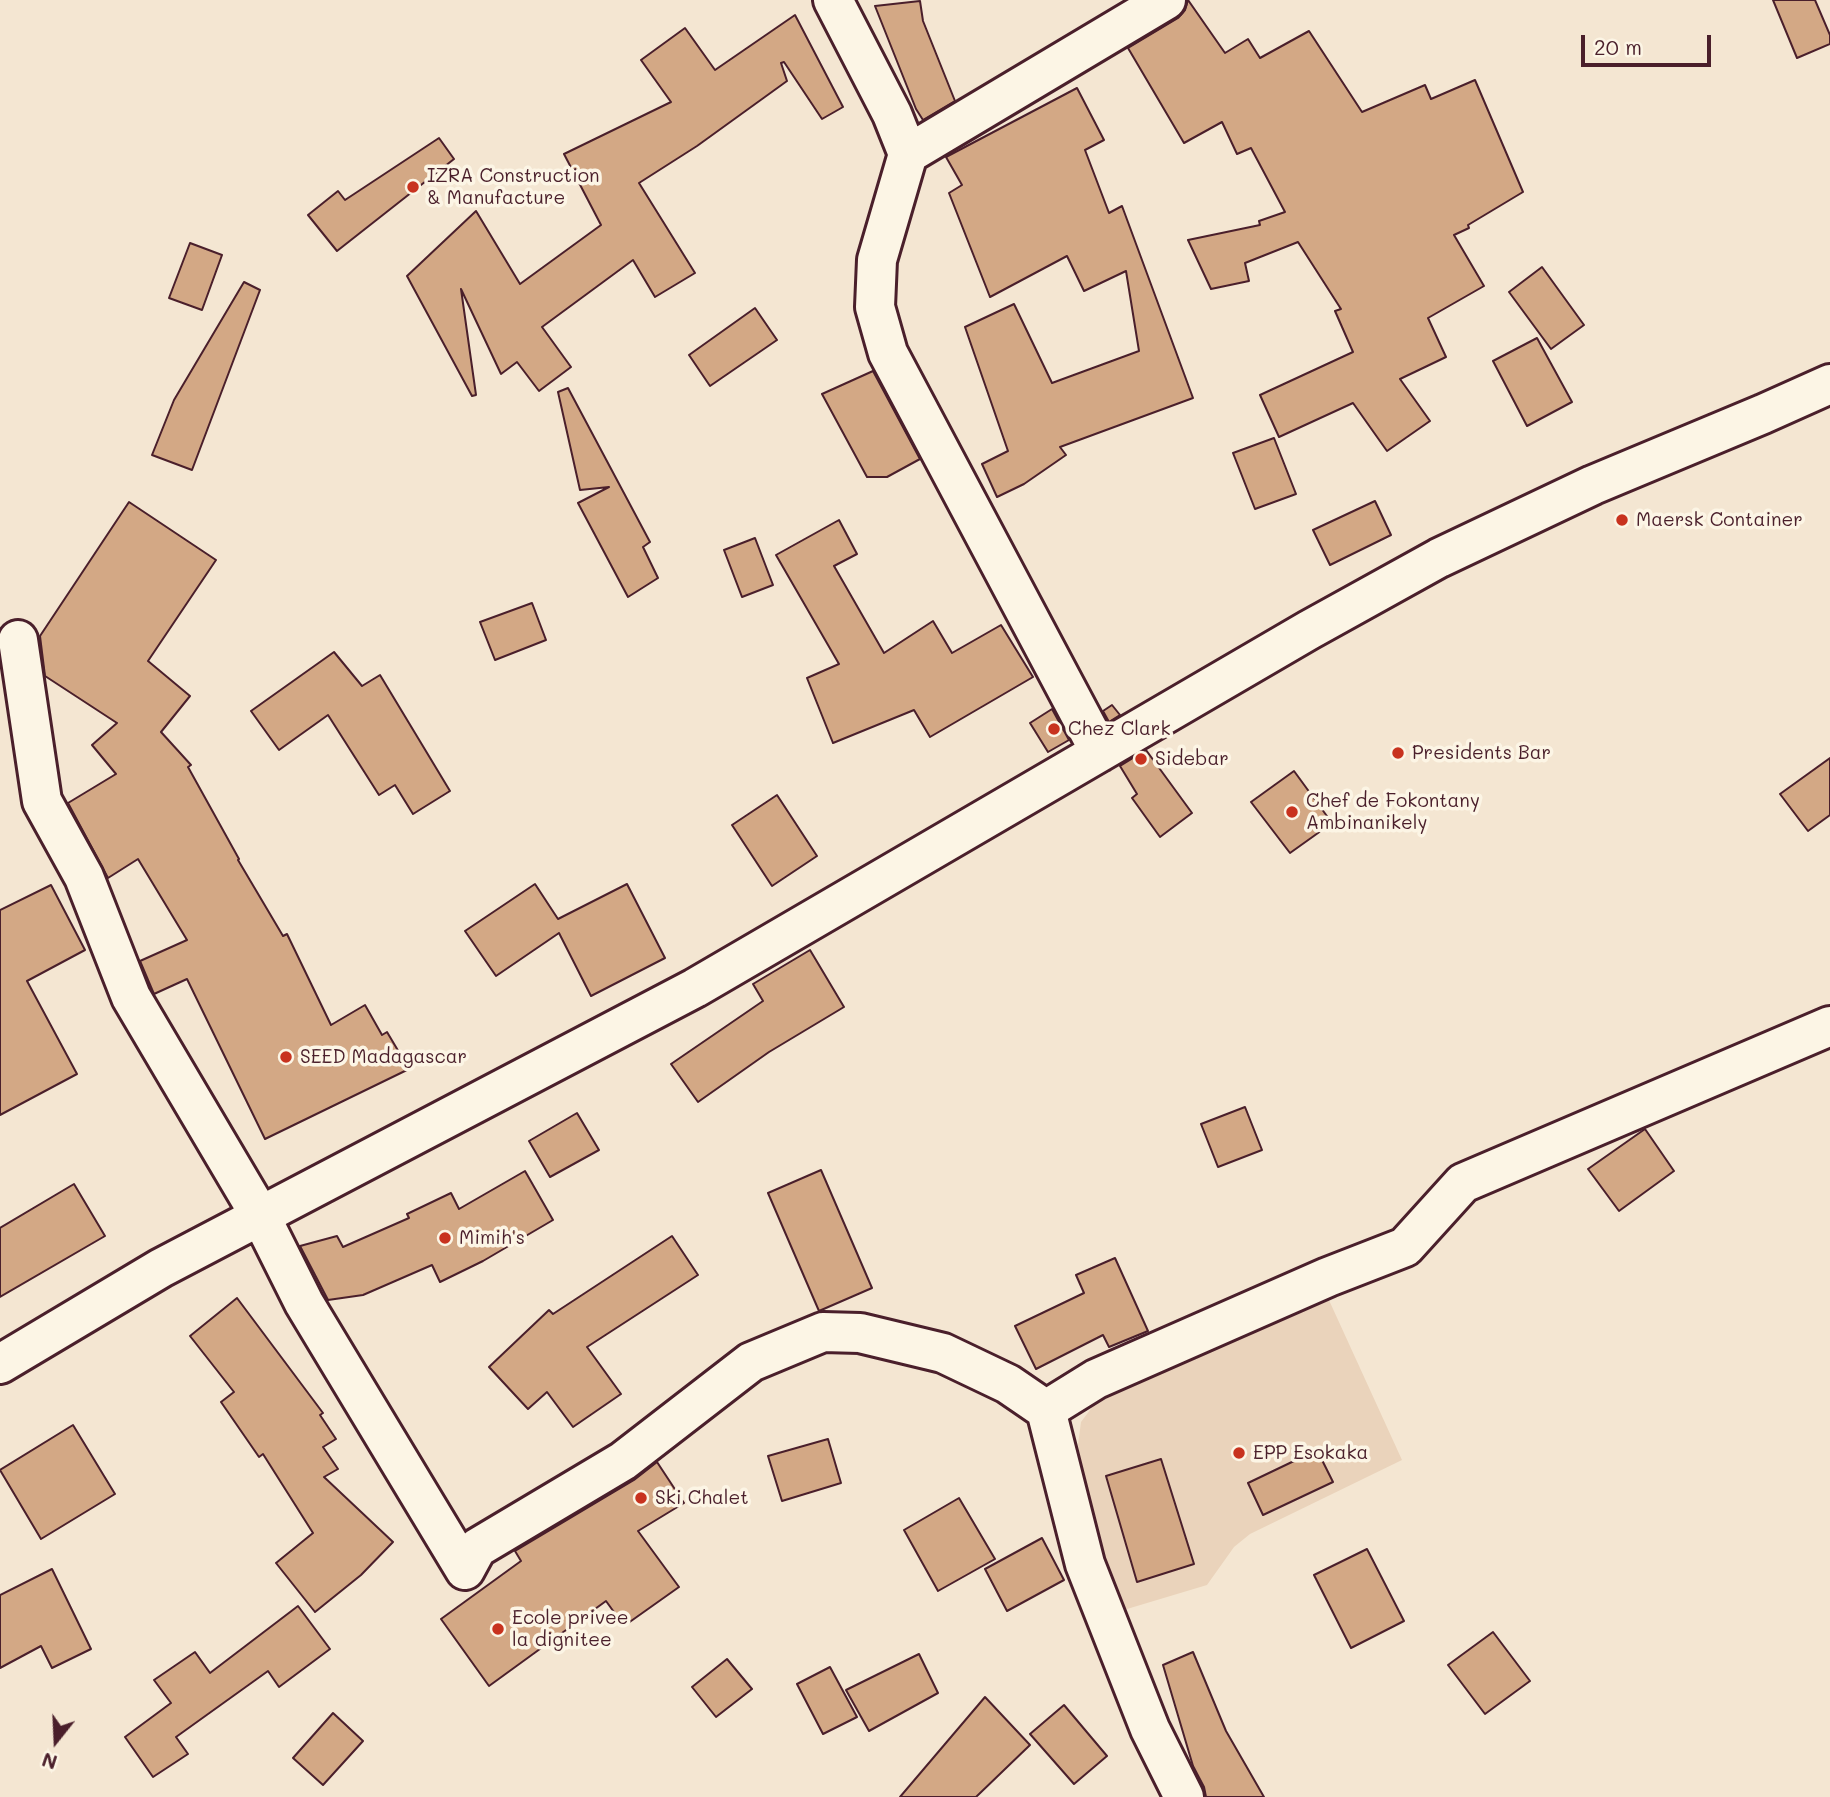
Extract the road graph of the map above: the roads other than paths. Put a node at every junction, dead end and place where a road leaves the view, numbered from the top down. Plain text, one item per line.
1 (833, 0) edge
2 (1166, 0) edge
3 (908, 155) junction
4 (1830, 384) edge
5 (18, 640) dead end
6 (1100, 752) junction
7 (1830, 1026) edge
8 (261, 1217) junction
9 (0, 1364) edge
10 (1046, 1409) junction
11 (1184, 1797) edge

1 - 3 street
2 - 3 street
3 - 6 street
4 - 6 street
5 - 8 street
6 - 8 street
7 - 10 street
8 - 9 street
8 - 10 street
10 - 11 street

